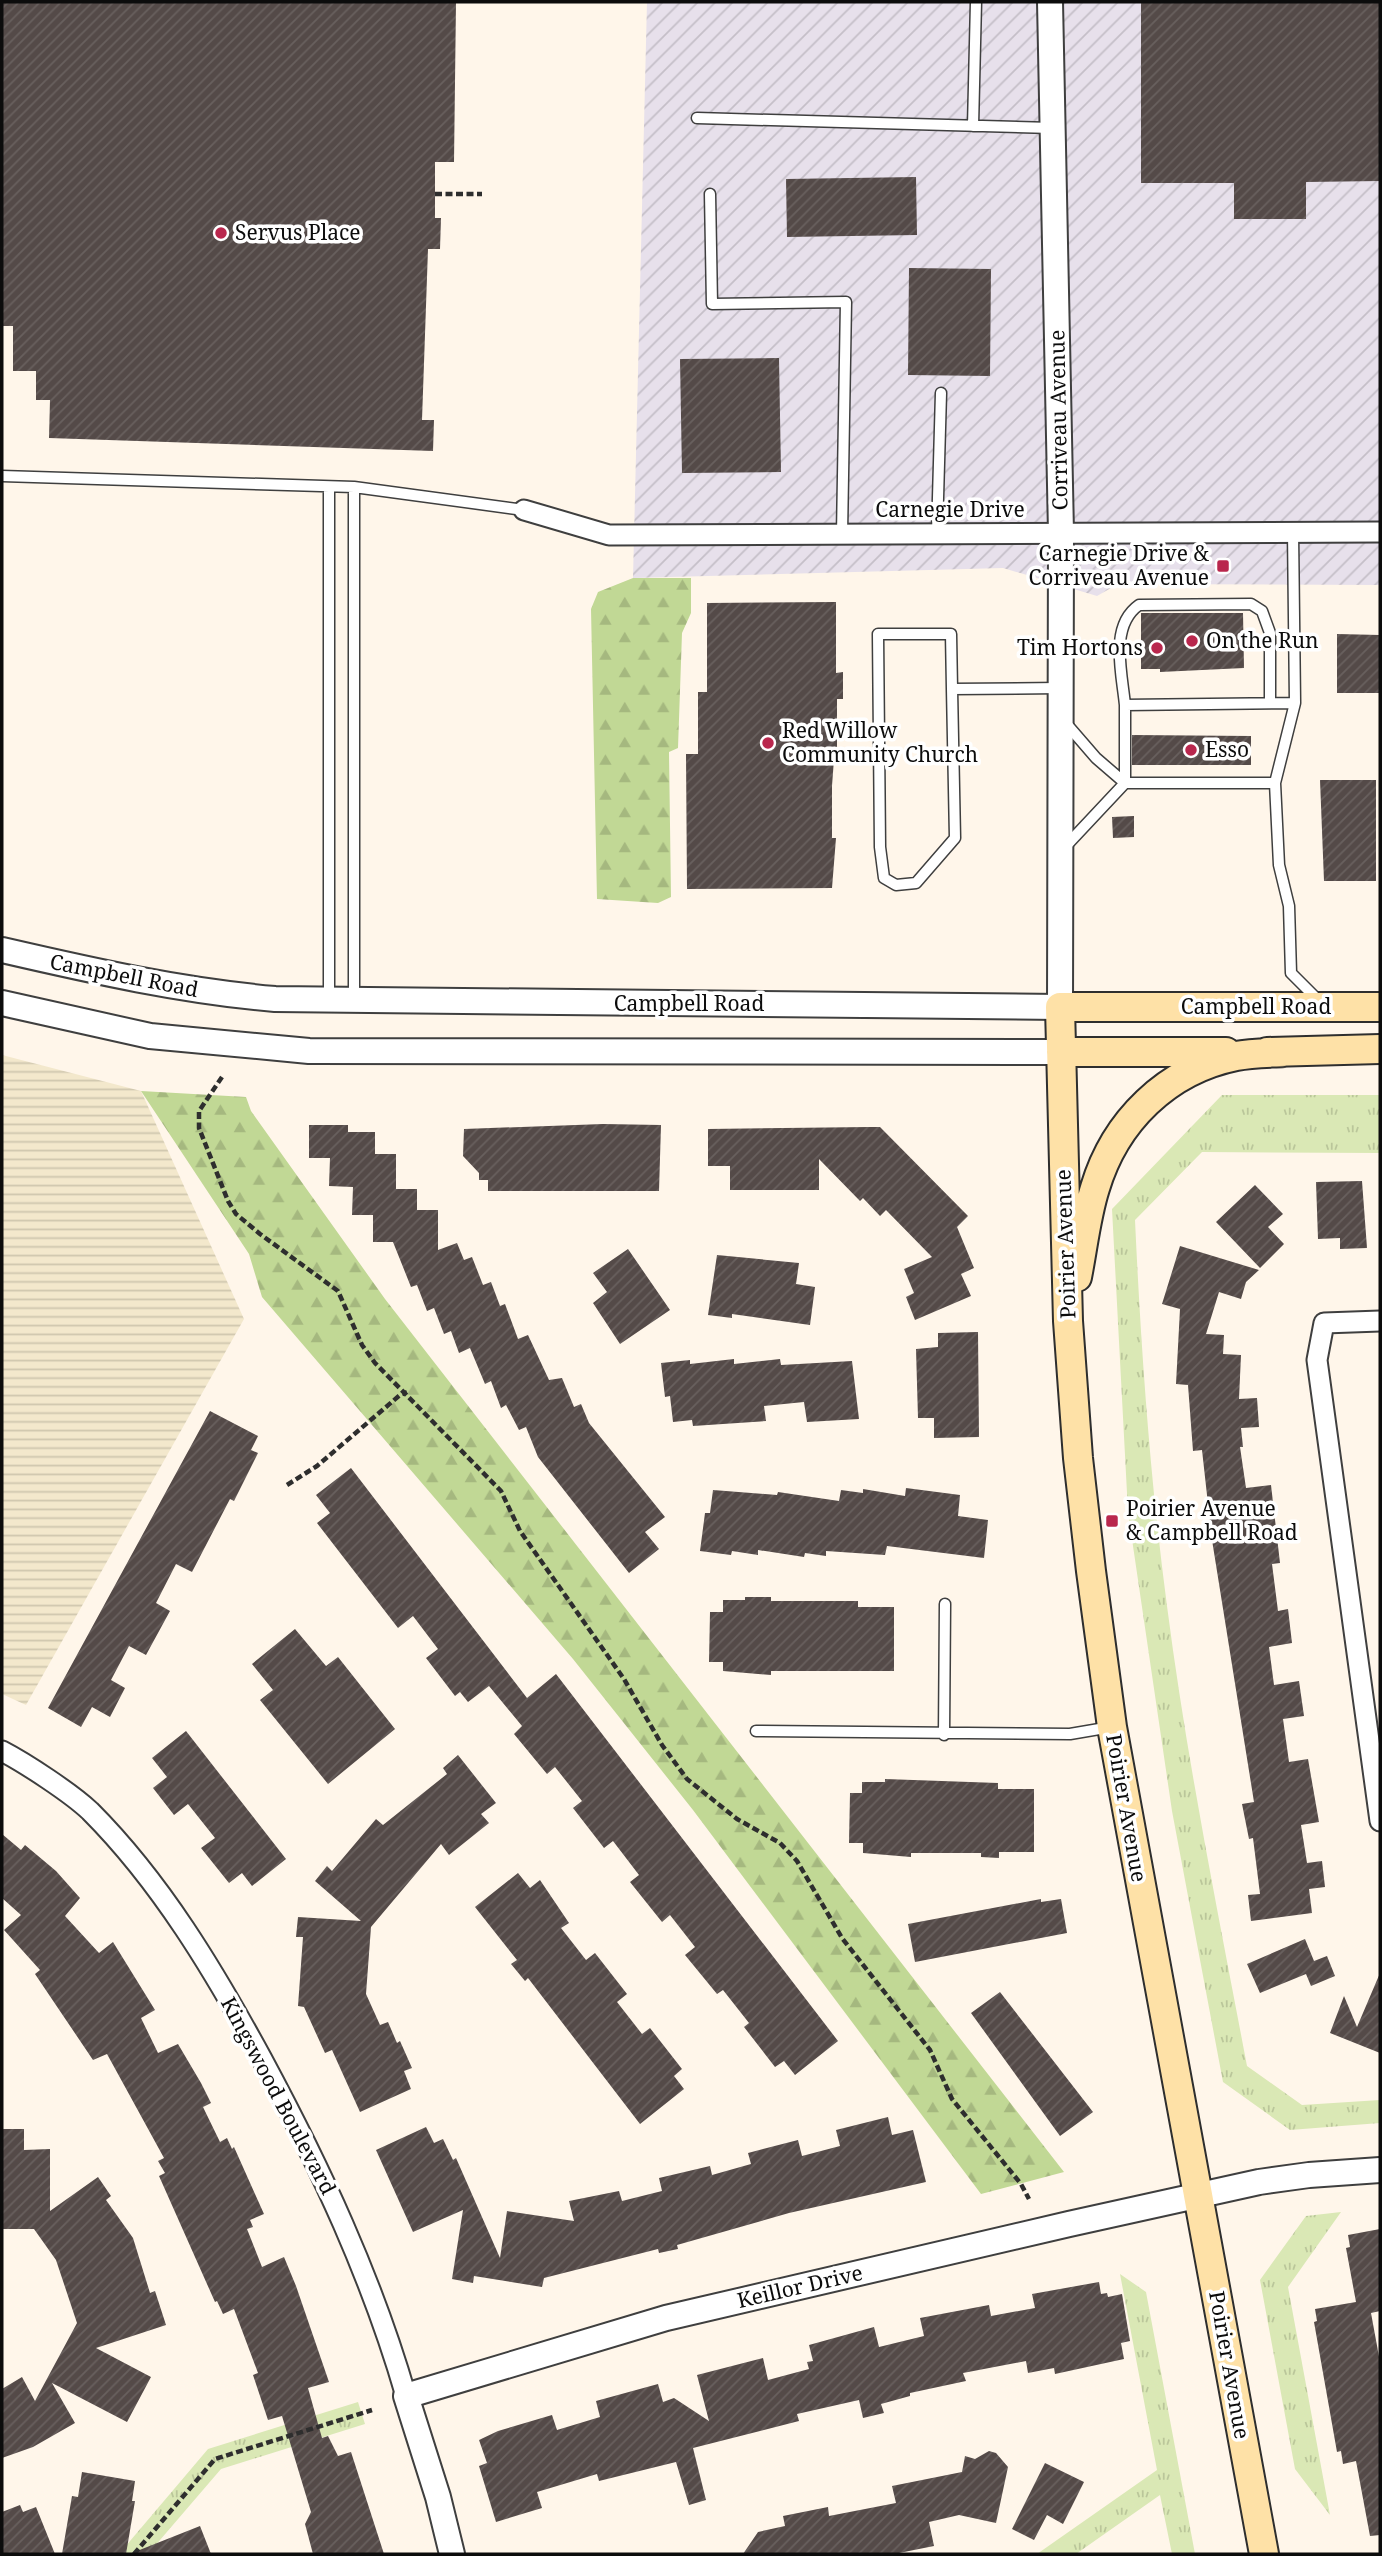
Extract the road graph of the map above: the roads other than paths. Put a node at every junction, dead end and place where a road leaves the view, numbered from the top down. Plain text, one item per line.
1 (976, 2) edge
2 (1050, 2) edge
3 (697, 118) dead end
4 (973, 126) junction
5 (1053, 128) junction
6 (710, 194) dead end
7 (941, 393) dead end
8 (2, 476) edge
9 (329, 486) junction
10 (354, 487) junction
11 (524, 510) joint
12 (1293, 532) junction
13 (1380, 532) edge
14 (937, 533) junction
15 (1061, 533) junction
16 (842, 534) junction
17 (1060, 688) junction
18 (952, 689) junction
19 (1270, 703) junction
20 (1295, 703) junction
21 (1125, 705) junction
22 (1061, 717) junction
23 (1125, 783) junction
24 (1275, 783) junction
25 (1061, 851) junction
26 (2, 950) edge
27 (329, 1000) junction
28 (354, 1001) junction
29 (2, 1003) edge
30 (1060, 1007) junction
31 (1325, 1007) junction
32 (1380, 1007) edge
33 (1380, 1049) edge
34 (1061, 1052) junction
35 (1284, 1052) junction
36 (1068, 1321) junction
37 (1380, 1321) edge
38 (945, 1604) dead end
39 (1112, 1727) junction
40 (756, 1731) dead end
41 (944, 1735) junction
42 (2, 1751) edge
43 (1380, 1821) edge
44 (1380, 2170) edge
45 (1198, 2194) junction
46 (407, 2396) junction
47 (452, 2554) edge
48 (1264, 2554) edge

1 - 4 lane
2 - 5 street, Corriveau Avenue
3 - 4 lane
4 - 5 lane
5 - 15 street, Corriveau Avenue
6 - 16 lane
7 - 14 lane
8 - 9 lane
9 - 10 lane
9 - 27 lane
10 - 11 lane
10 - 28 lane
11 - 16 street, Carnegie Drive
12 - 13 street, Carnegie Drive
12 - 15 street, Carnegie Drive
12 - 20 lane
14 - 15 street, Carnegie Drive
14 - 16 street, Carnegie Drive
15 - 17 street, Corriveau Avenue
17 - 18 lane
17 - 22 street, Corriveau Avenue
18 - 18 lane
19 - 20 lane
19 - 21 lane
19 - 21 lane
20 - 24 lane
21 - 23 lane
22 - 23 lane
22 - 25 street, Corriveau Avenue
23 - 24 lane
23 - 25 lane
24 - 31 lane
25 - 30 street, Corriveau Avenue
26 - 27 street, Campbell Road
27 - 28 street, Campbell Road
28 - 30 street, Campbell Road
29 - 34 street, Campbell Road
30 - 31 main road, Campbell Road
30 - 34 main road, Poirier Avenue
31 - 32 main road, Campbell Road
33 - 35 main road, Campbell Road
34 - 35 main road, Campbell Road
34 - 36 main road, Poirier Avenue
35 - 36 main road
36 - 39 main road, Poirier Avenue
37 - 43 street
38 - 41 lane
39 - 41 lane
39 - 45 main road, Poirier Avenue
40 - 41 lane
42 - 46 street, Kingswood Boulevard
44 - 45 street, Keillor Drive
45 - 46 street, Keillor Drive
45 - 48 main road, Poirier Avenue
46 - 47 street, Kingswood Boulevard

